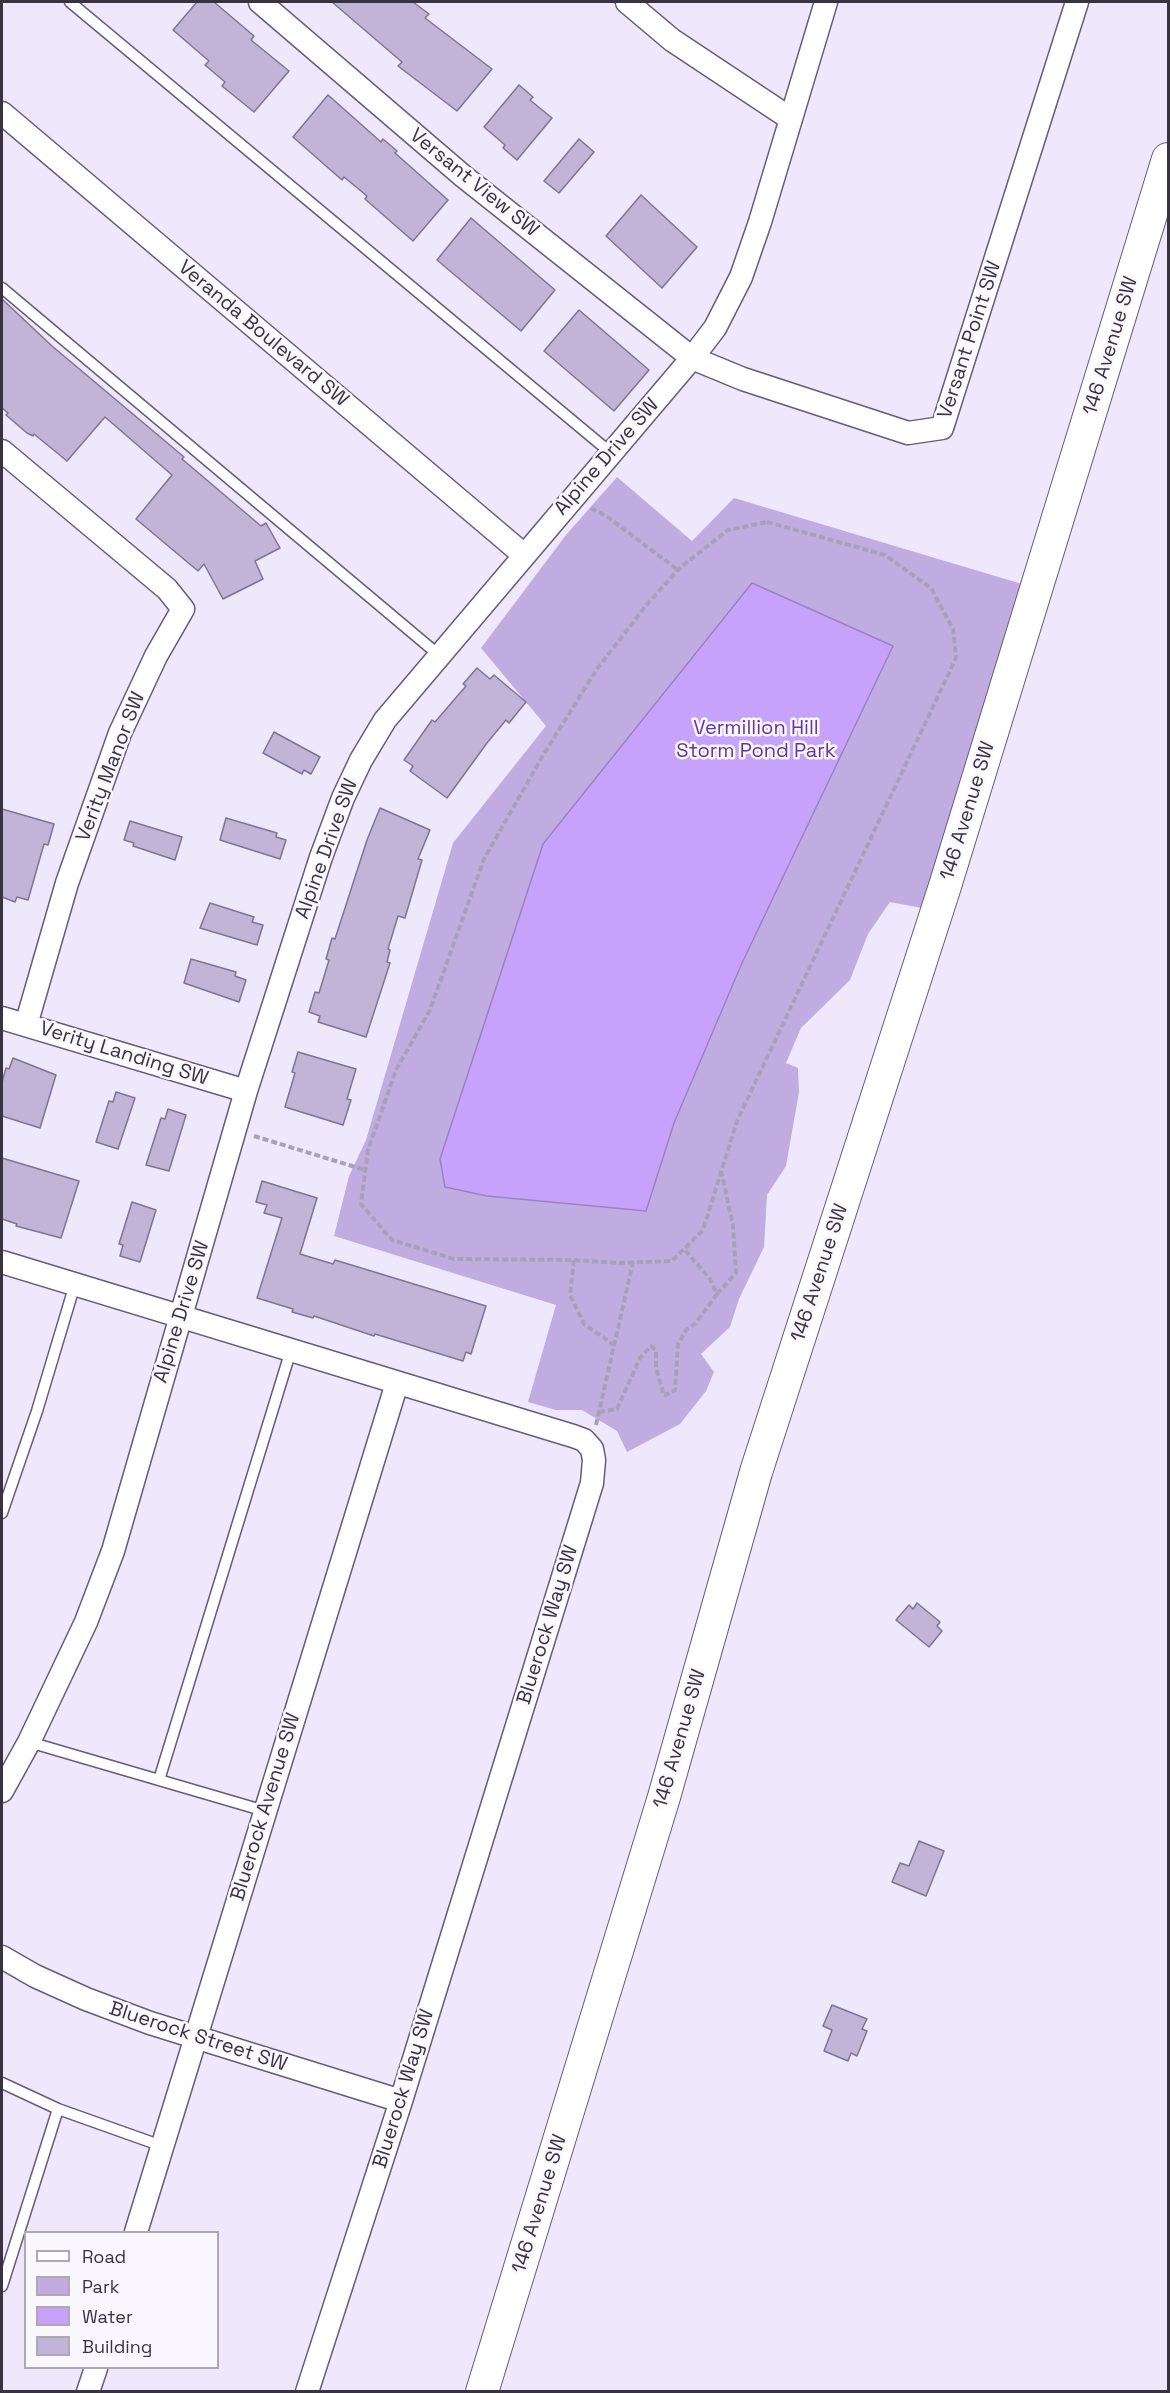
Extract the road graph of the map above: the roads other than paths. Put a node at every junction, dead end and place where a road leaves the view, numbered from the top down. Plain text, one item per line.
1 (70, 2) edge
2 (260, 2) edge
3 (627, 2) edge
4 (826, 2) edge
5 (1077, 2) edge
6 (2, 114) edge
7 (791, 119) junction
8 (1168, 159) edge
9 (2, 288) edge
10 (692, 358) junction
11 (2, 451) edge
12 (610, 453) junction
13 (524, 555) junction
14 (440, 656) junction
15 (2, 1018) edge
16 (26, 1025) junction
17 (246, 1091) junction
18 (2, 1262) edge
19 (75, 1284) junction
20 (179, 1317) junction
21 (291, 1350) junction
22 (397, 1383) junction
23 (2, 1513) edge
24 (29, 1742) junction
25 (159, 1780) junction
26 (2, 1791) edge
27 (265, 1811) junction
28 (2, 1957) edge
29 (195, 2039) junction
30 (2, 2083) edge
31 (400, 2101) junction
32 (58, 2109) junction
33 (162, 2146) junction
34 (136, 2231) edge
35 (2, 2286) edge
36 (95, 2369) edge
37 (88, 2391) edge
38 (307, 2391) edge
39 (482, 2391) edge

1 - 12 lane
2 - 10 street, Versant View SW
3 - 7 street
4 - 7 street, Alpine Drive SW
5 - 10 street, Versant Point SW
6 - 13 street, Veranda Boulevard SW
7 - 10 street, Alpine Drive SW
8 - 39 street, 146 Avenue SW
9 - 14 lane
10 - 12 street, Alpine Drive SW
11 - 16 street, Verity Manor SW
12 - 13 street, Alpine Drive SW
13 - 14 street, Alpine Drive SW
14 - 17 street, Alpine Drive SW
15 - 16 street, Verity Landing SW
16 - 17 street, Verity Landing SW
17 - 20 street, Alpine Drive SW
18 - 19 street
19 - 20 street
19 - 23 lane
20 - 21 street
20 - 24 street, Alpine Drive SW
21 - 22 street
21 - 25 lane
22 - 27 street, Bluerock Avenue SW
22 - 31 street, Bluerock Way SW
24 - 25 lane
24 - 26 street, Alpine Drive SW
25 - 27 lane
27 - 29 street, Bluerock Avenue SW
28 - 29 street, Bluerock Street SW
29 - 31 street, Bluerock Street SW
29 - 33 street, Bluerock Avenue SW
30 - 32 lane
31 - 38 street, Bluerock Way SW
32 - 33 lane
32 - 35 lane
33 - 34 street, Bluerock Avenue SW
36 - 37 street

